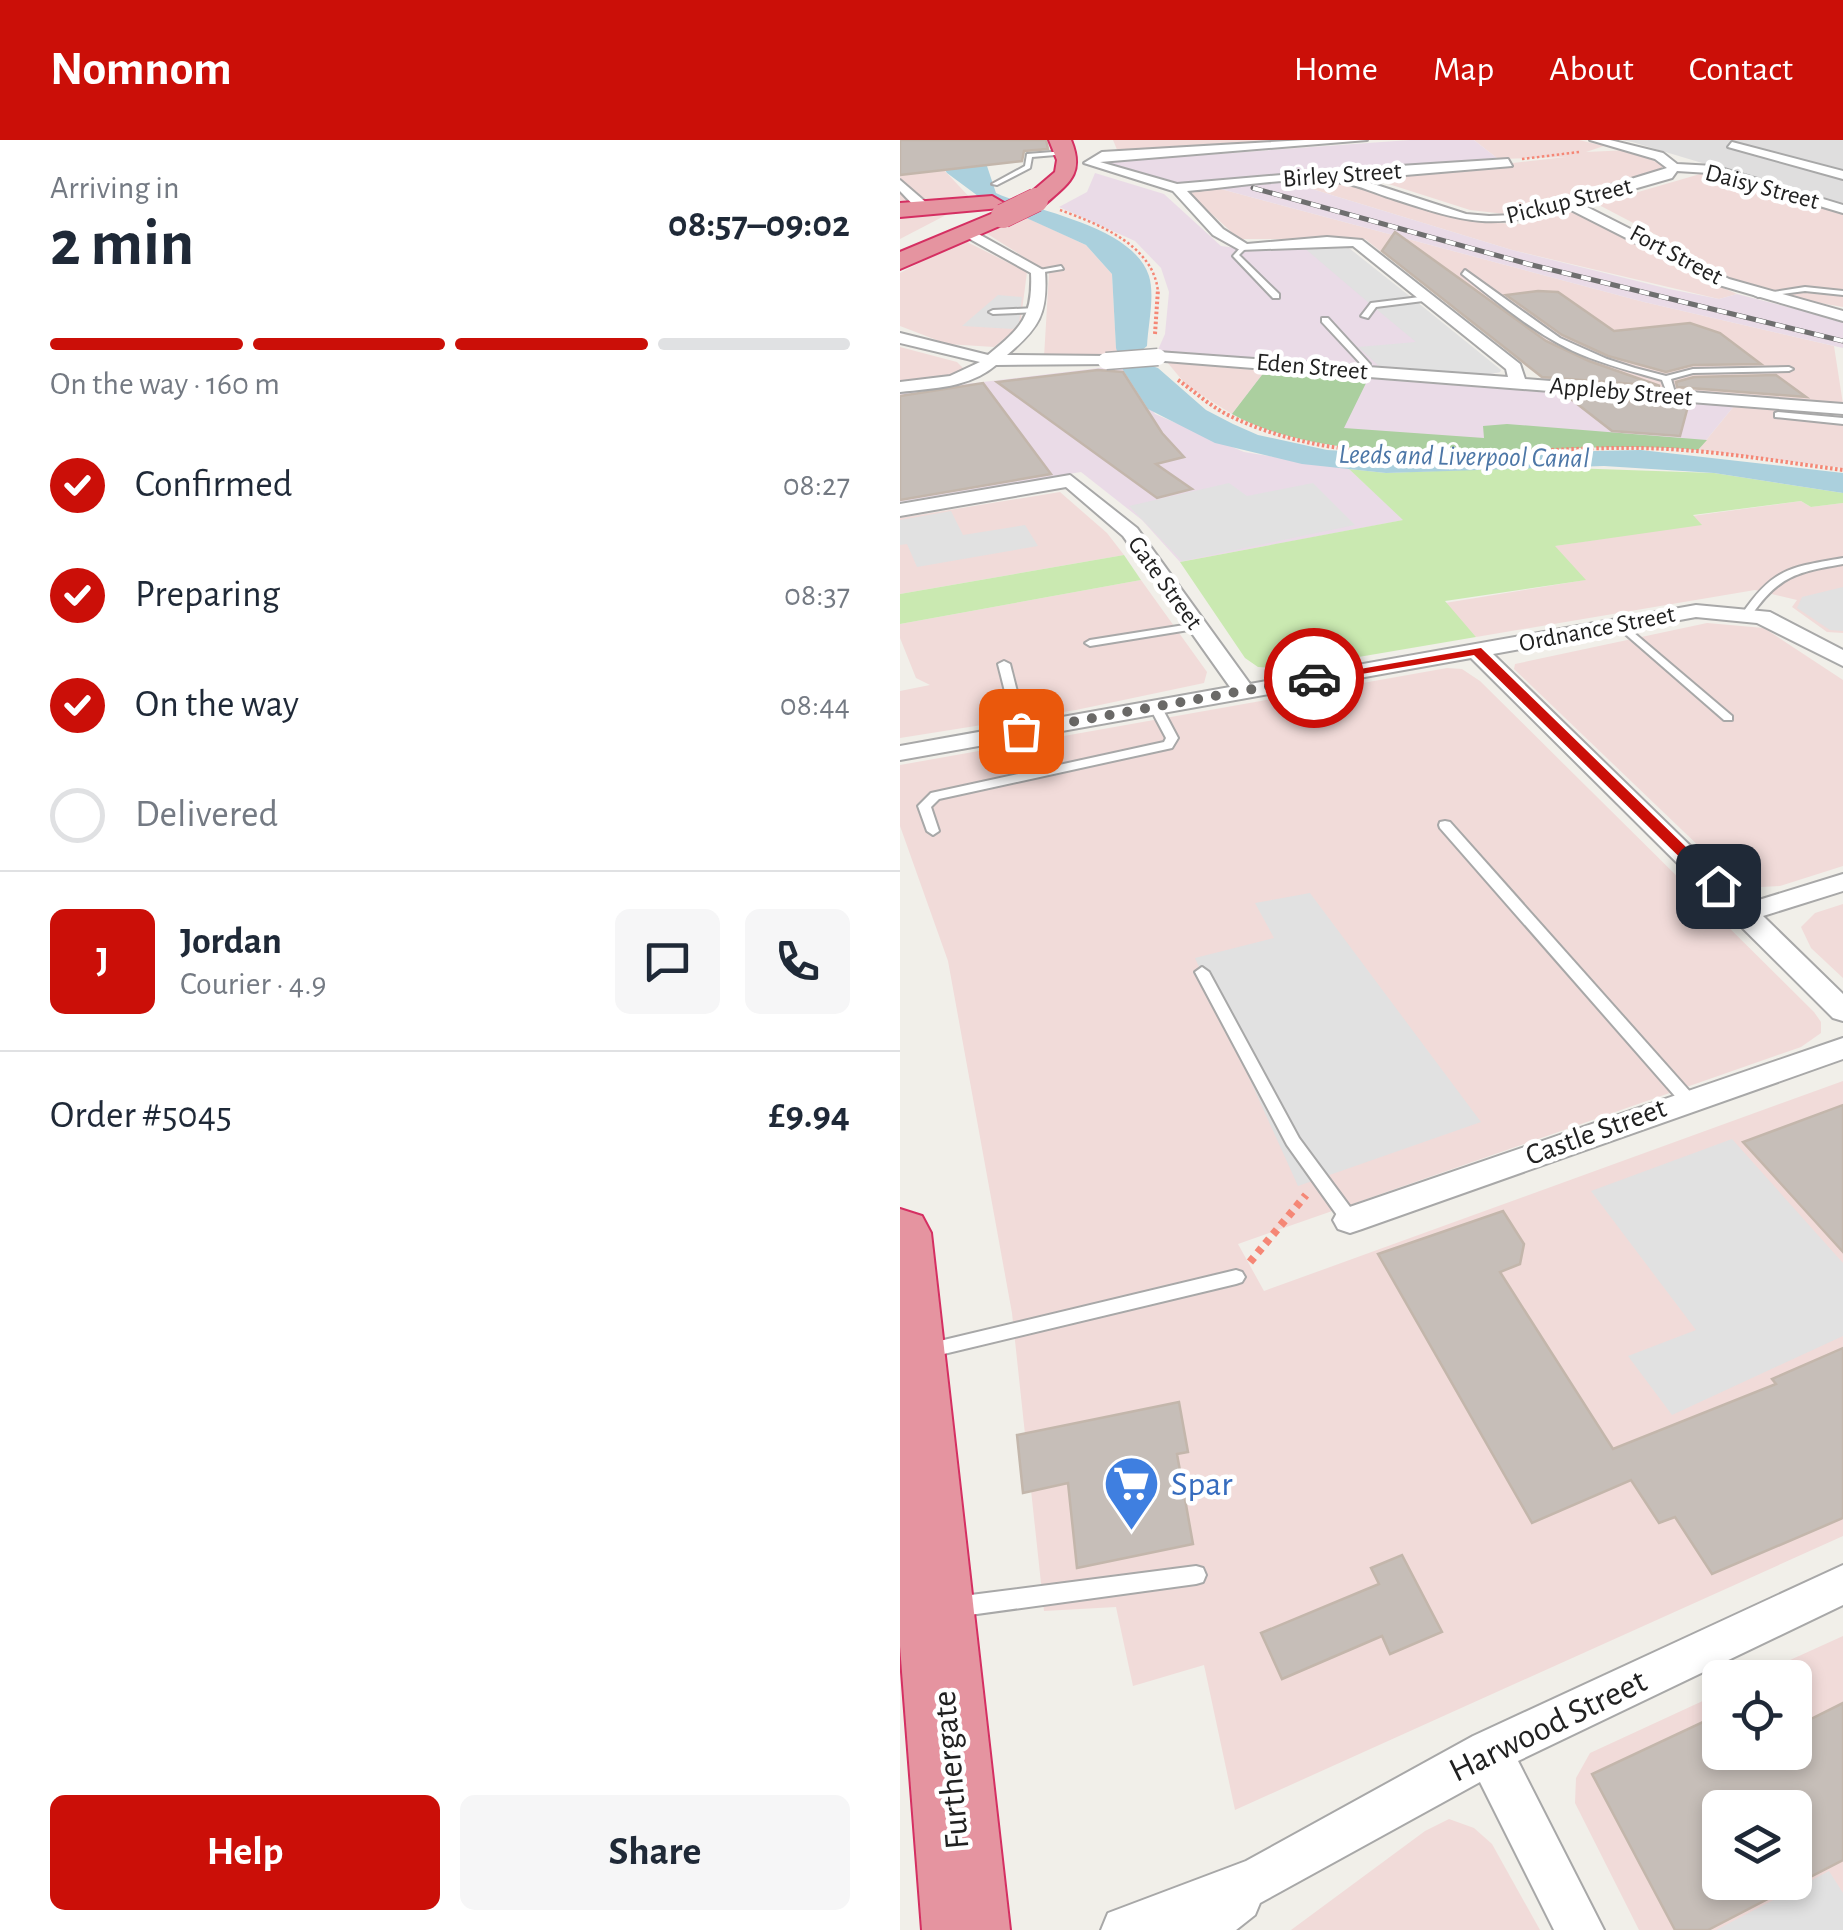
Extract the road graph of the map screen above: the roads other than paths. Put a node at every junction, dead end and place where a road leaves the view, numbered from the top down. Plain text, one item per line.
1 (1024, 140) edge
2 (1358, 140) edge
3 (1596, 140) edge
4 (1656, 142) edge
5 (1788, 144) dead end
6 (1732, 145) dead end
7 (1062, 146) edge
8 (1624, 146) junction
9 (1757, 152) junction
10 (1029, 156) junction
11 (1508, 162) road end
12 (1674, 167) junction
13 (1843, 176) edge
14 (1345, 179) junction
15 (900, 184) edge
16 (1177, 188) junction
17 (1843, 200) edge
18 (1568, 204) junction
19 (1826, 204) junction
20 (977, 207) edge
21 (1843, 209) edge
22 (1239, 245) junction
23 (900, 248) edge
24 (900, 261) edge
25 (1061, 268) dead end
26 (1038, 272) junction
27 (1465, 272) dead end
28 (1843, 293) edge
29 (1758, 295) junction
30 (1276, 296) dead end
31 (1428, 298) junction
32 (1036, 310) junction
33 (992, 312) dead end
34 (1365, 316) dead end
35 (1843, 316) edge
36 (1325, 320) dead end
37 (900, 338) edge
38 (989, 360) junction
39 (1789, 369) dead end
40 (1365, 372) junction
41 (1666, 378) junction
42 (1518, 383) junction
43 (900, 387) edge
44 (1672, 396) junction
45 (1843, 409) edge
46 (1778, 415) dead end
47 (1843, 421) edge
48 (900, 510) edge
49 (1843, 561) edge
50 (1754, 616) junction
51 (1620, 624) junction
52 (1197, 626) junction
53 (1090, 643) dead end
54 (1477, 651) junction
55 (1839, 651) edge
56 (1004, 664) dead end
57 (1242, 690) junction
58 (1155, 706) junction
59 (1728, 718) dead end
60 (1021, 731) junction
61 (900, 754) edge
62 (1445, 825) dead end
63 (932, 831) dead end
64 (1843, 882) edge
65 (1744, 913) junction
66 (1202, 972) dead end
67 (1843, 1011) edge
68 (1843, 1048) edge
69 (1687, 1099) junction
70 (1350, 1220) joint
71 (900, 1233) edge
72 (1236, 1278) road end
73 (914, 1354) junction
74 (1196, 1575) dead end
75 (1843, 1584) edge
76 (918, 1612) edge
77 (1489, 1752) junction
78 (1260, 1880) junction
79 (966, 1930) edge
80 (1124, 1930) edge
81 (1198, 1930) edge
82 (1580, 1930) edge

1 - 10 lane
2 - 16 street
3 - 8 street
4 - 8 street
5 - 9 street
6 - 9 street
7 - 10 lane
7 - 20 highway
8 - 12 street, Daisy Street
9 - 13 street
10 - 20 lane
11 - 14 street, Birley Street
12 - 18 street, Pickup Street
12 - 19 street, Daisy Street
14 - 16 street, Birley Street
14 - 18 street, Pickup Street
15 - 20 street
16 - 22 street
17 - 19 street
18 - 29 street, Fort Street
19 - 21 street, Daisy Street
20 - 23 highway
20 - 24 highway
20 - 26 street
22 - 30 lane
22 - 31 street, Appleby Street
25 - 26 lane
26 - 32 street
27 - 41 lane
28 - 29 lane
29 - 35 street, Fort Street
31 - 34 lane
31 - 42 street, Appleby Street
32 - 33 lane
32 - 38 street
36 - 40 lane
37 - 38 street
38 - 40 street, Eden Street, bridge
38 - 43 street
39 - 41 lane
40 - 42 street, Eden Street
41 - 44 lane
42 - 44 street, Appleby Street
44 - 45 street, Appleby Street
46 - 47 lane
48 - 52 street, Gate Street
49 - 50 lane
50 - 51 street, Ordnance Street
50 - 55 street
51 - 54 street, Ordnance Street
51 - 59 lane
52 - 53 lane
52 - 57 street, Gate Street
54 - 57 street, Ordnance Street
54 - 65 street
56 - 60 lane
57 - 58 street, Ordnance Street
58 - 60 street, Ordnance Street
58 - 63 lane
60 - 61 street, Ordnance Street
62 - 69 lane
64 - 65 street
65 - 67 street
66 - 70 lane
68 - 69 street, Castle Street
69 - 70 street, Castle Street
71 - 73 highway, Furthergate
72 - 73 lane
73 - 76 highway, Furthergate
74 - 76 lane
75 - 77 street, Harwood Street
76 - 79 highway, Furthergate
77 - 78 street, Harwood Street
77 - 82 street
78 - 80 street, Harwood Street
78 - 81 street, Harwood Street

